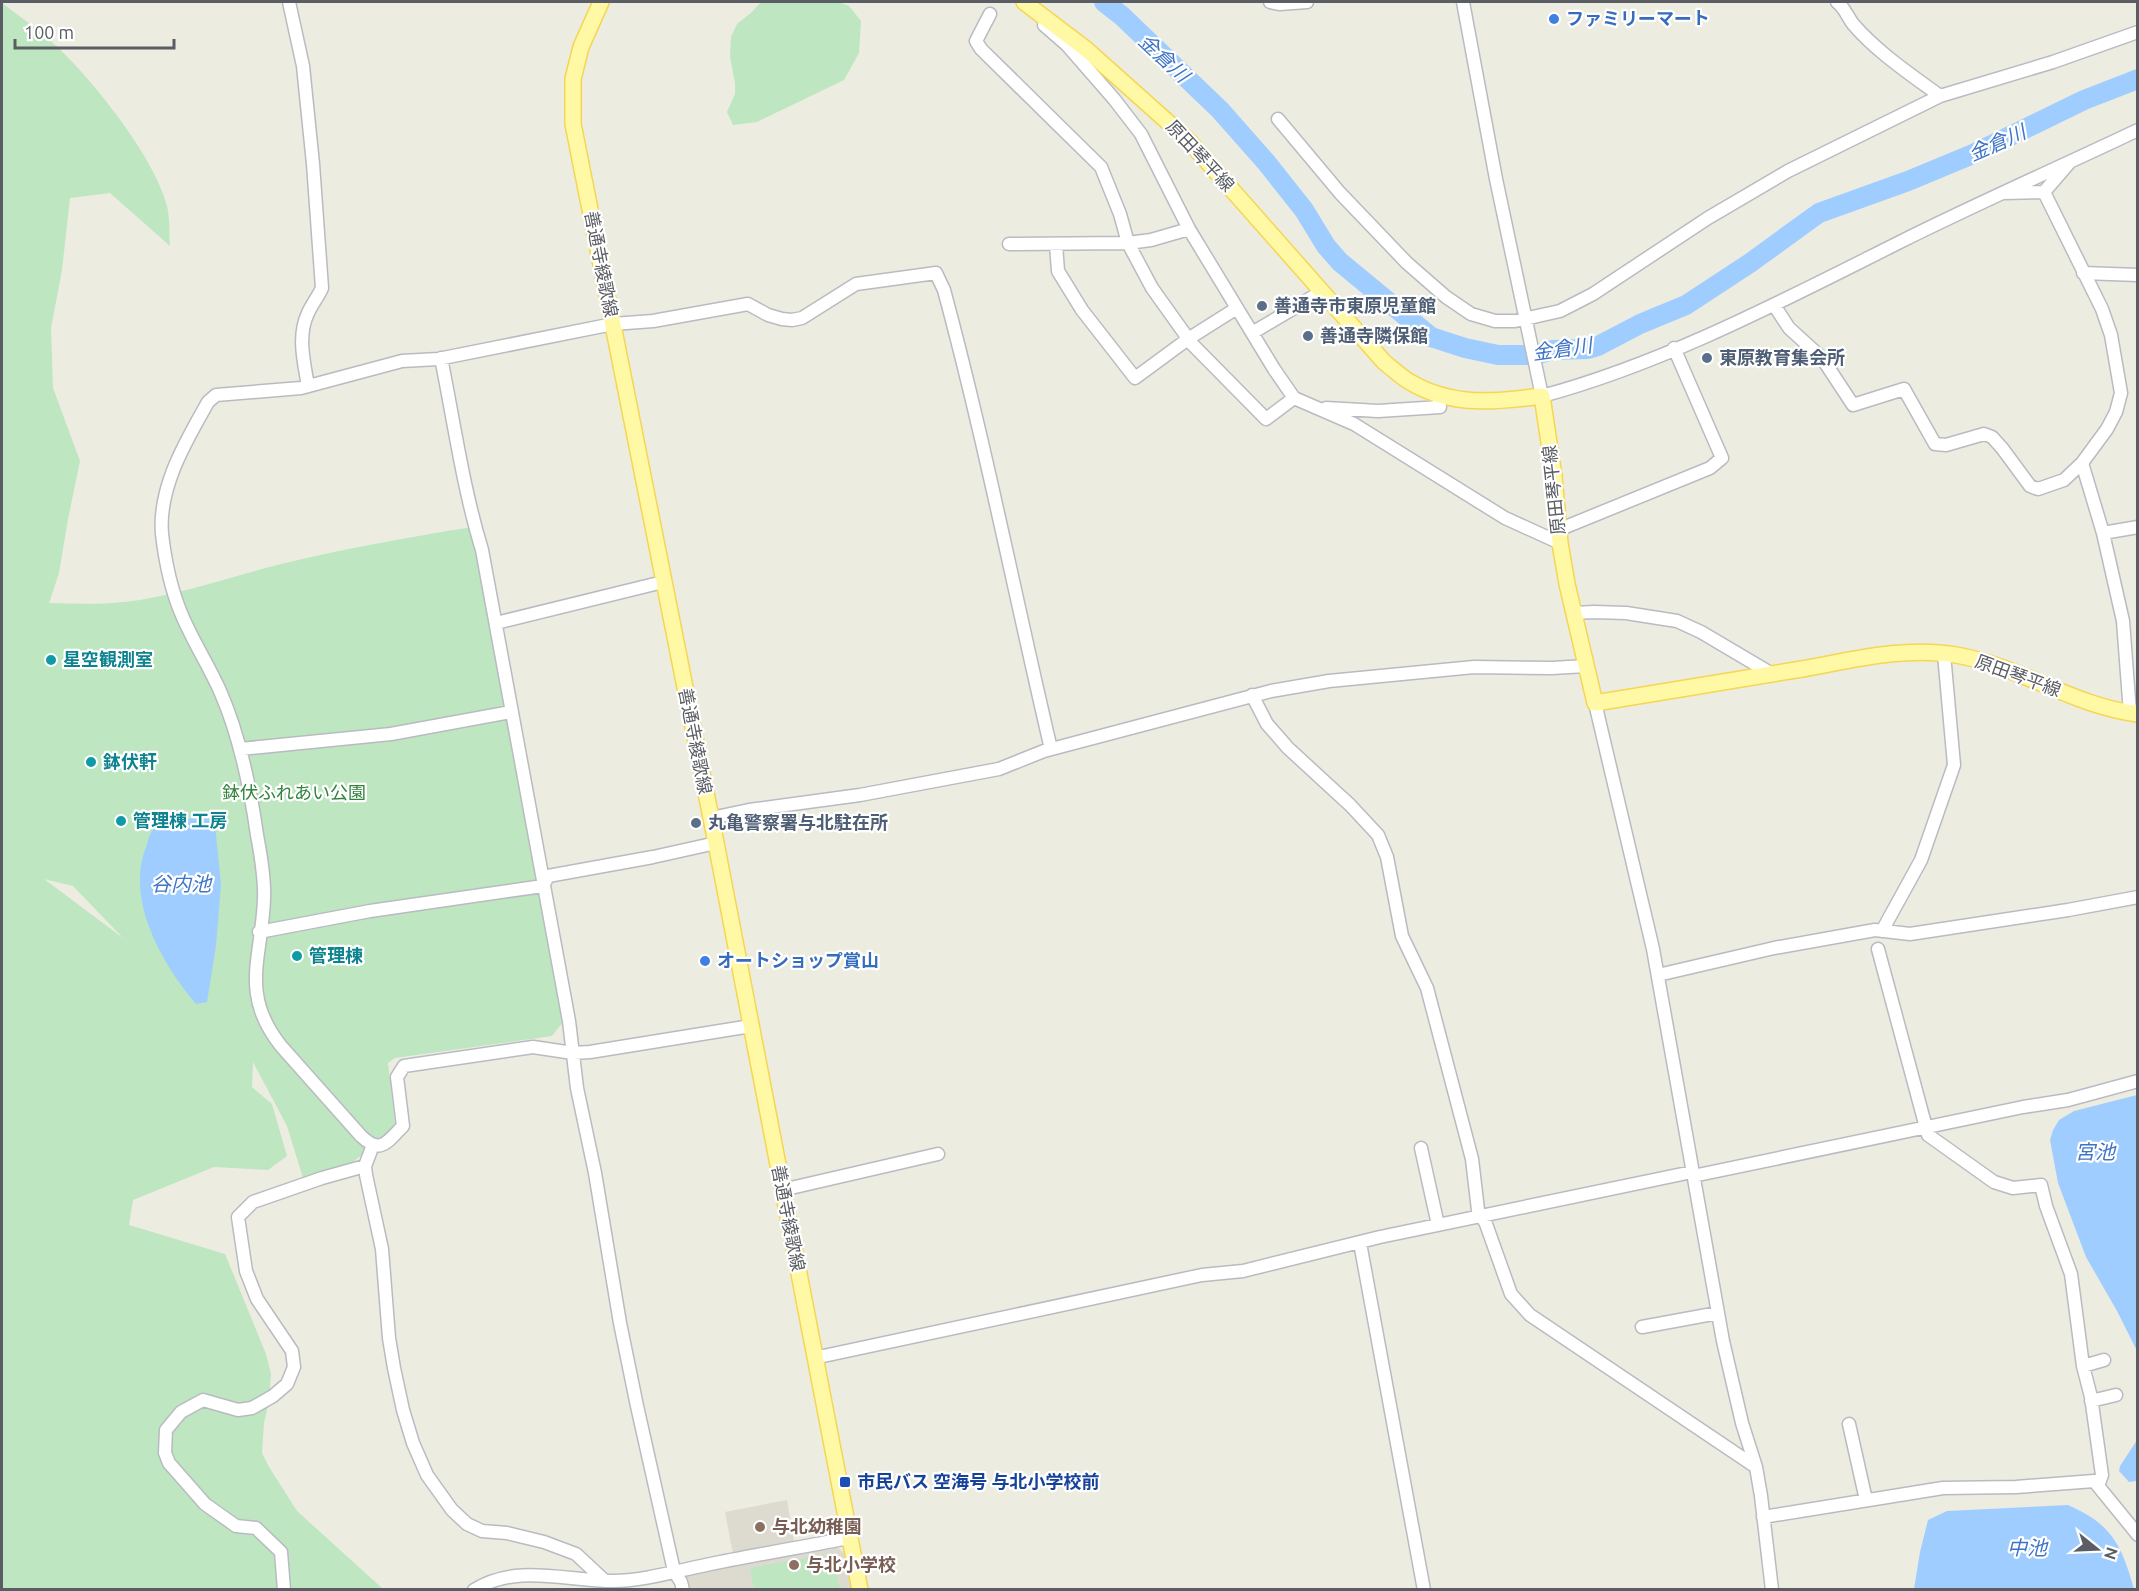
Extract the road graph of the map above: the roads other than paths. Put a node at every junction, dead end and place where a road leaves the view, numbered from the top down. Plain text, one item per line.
1 (289, 2) edge
2 (601, 2) edge
3 (1270, 2) edge
4 (1307, 2) edge
5 (1463, 2) edge
6 (1837, 2) edge
7 (1030, 6) edge
8 (990, 14) dead end
9 (2138, 32) edge
10 (1940, 96) junction
11 (1278, 119) dead end
12 (2138, 130) edge
13 (2070, 160) junction
14 (2044, 192) junction
15 (2000, 193) junction
16 (1189, 229) junction
17 (1128, 243) junction
18 (1009, 244) dead end
19 (1056, 245) junction
20 (2083, 273) junction
21 (2138, 275) edge
22 (1321, 292) junction
23 (1774, 305) junction
24 (1237, 308) junction
25 (1526, 320) junction
26 (613, 324) junction
27 (1252, 333) junction
28 (1188, 339) junction
29 (1674, 348) junction
30 (441, 358) junction
31 (308, 386) junction
32 (1540, 391) junction
33 (1438, 394) junction
34 (1294, 398) junction
35 (1318, 407) junction
36 (2082, 462) junction
37 (2138, 527) edge
38 (2103, 533) junction
39 (1559, 536) junction
40 (663, 582) junction
41 (1574, 613) junction
42 (496, 623) junction
43 (1944, 654) junction
44 (1586, 666) junction
45 (1773, 674) junction
46 (1252, 695) junction
47 (1595, 703) junction
48 (511, 712) junction
49 (2134, 714) edge
50 (240, 749) junction
51 (1051, 749) junction
52 (711, 818) junction
53 (716, 843) junction
54 (543, 886) junction
55 (2138, 897) edge
56 (1882, 931) junction
57 (259, 932) junction
58 (1878, 949) dead end
59 (1658, 975) junction
60 (751, 1026) junction
61 (573, 1053) junction
62 (2138, 1081) edge
63 (1926, 1127) junction
64 (371, 1145) junction
65 (1421, 1148) dead end
66 (938, 1154) dead end
67 (365, 1166) junction
68 (1692, 1174) junction
69 (782, 1190) junction
70 (1481, 1216) junction
71 (1438, 1225) junction
72 (1360, 1243) junction
73 (1718, 1313) junction
74 (1642, 1327) dead end
75 (814, 1358) junction
76 (2104, 1360) dead end
77 (2083, 1366) junction
78 (2116, 1395) dead end
79 (2091, 1401) junction
80 (1850, 1424) dead end
81 (1756, 1467) junction
82 (2098, 1486) junction
83 (1866, 1500) junction
84 (1763, 1517) junction
85 (2138, 1535) edge
86 (849, 1538) junction
87 (674, 1571) junction
88 (605, 1581) junction
89 (284, 1590) edge
90 (474, 1590) edge
91 (683, 1590) edge
92 (860, 1590) edge
93 (1424, 1590) edge
94 (1772, 1590) edge

1 - 31 street
2 - 26 main road, 善通寺綾歌線
3 - 4 street
5 - 25 street
6 - 10 street
7 - 16 street
7 - 22 main road, 原田琴平線
8 - 17 street
9 - 10 street
10 - 25 street
11 - 25 street
12 - 13 street
13 - 14 street
13 - 15 street
14 - 15 street
14 - 20 street
15 - 23 street
16 - 17 street
16 - 24 street
17 - 19 street
17 - 28 street
18 - 19 street
19 - 28 street
20 - 21 street
20 - 36 street
22 - 27 street
22 - 33 main road, 原田琴平線
23 - 29 street
23 - 36 street
24 - 27 street
24 - 28 street
25 - 32 street
26 - 30 street
26 - 40 main road, 善通寺綾歌線
26 - 51 street
27 - 34 street
28 - 34 street
29 - 32 street
29 - 39 street
30 - 31 street
30 - 42 street
31 - 50 street
32 - 33 main road, 原田琴平線
32 - 39 main road, 原田琴平線
33 - 35 street
34 - 35 street
35 - 39 street
36 - 38 street
37 - 38 street
38 - 49 street
39 - 41 main road, 原田琴平線
40 - 42 street
40 - 52 main road, 善通寺綾歌線
41 - 44 main road, 原田琴平線
41 - 45 street
42 - 48 street
43 - 45 main road, 原田琴平線
43 - 49 main road, 原田琴平線
43 - 56 street
44 - 46 street
44 - 47 main road, 原田琴平線
45 - 47 main road, 原田琴平線
46 - 51 street
46 - 70 street
47 - 59 street
48 - 50 street
48 - 54 street
50 - 57 street
51 - 52 street
52 - 53 main road, 善通寺綾歌線
53 - 54 street
53 - 60 main road, 善通寺綾歌線
54 - 57 street
54 - 61 street
55 - 56 street
56 - 59 street
57 - 64 street
58 - 63 street
59 - 68 street
60 - 61 street
60 - 69 main road, 善通寺綾歌線
61 - 64 street
61 - 87 street
62 - 63 street
63 - 68 street
63 - 77 street
64 - 67 street
65 - 71 street
66 - 69 street
67 - 88 street
67 - 89 street
68 - 70 street
68 - 73 street
69 - 75 main road, 善通寺綾歌線
70 - 71 street
70 - 81 street
71 - 72 street
72 - 75 street
72 - 93 street
73 - 74 street
73 - 81 street
75 - 86 main road, 善通寺綾歌線
76 - 77 street
77 - 79 street
78 - 79 street
79 - 82 street
80 - 83 street
81 - 84 street
82 - 83 street
82 - 85 street
83 - 84 street
84 - 94 street
86 - 87 street
86 - 92 main road, 善通寺綾歌線
87 - 88 street
87 - 91 street
88 - 90 street

